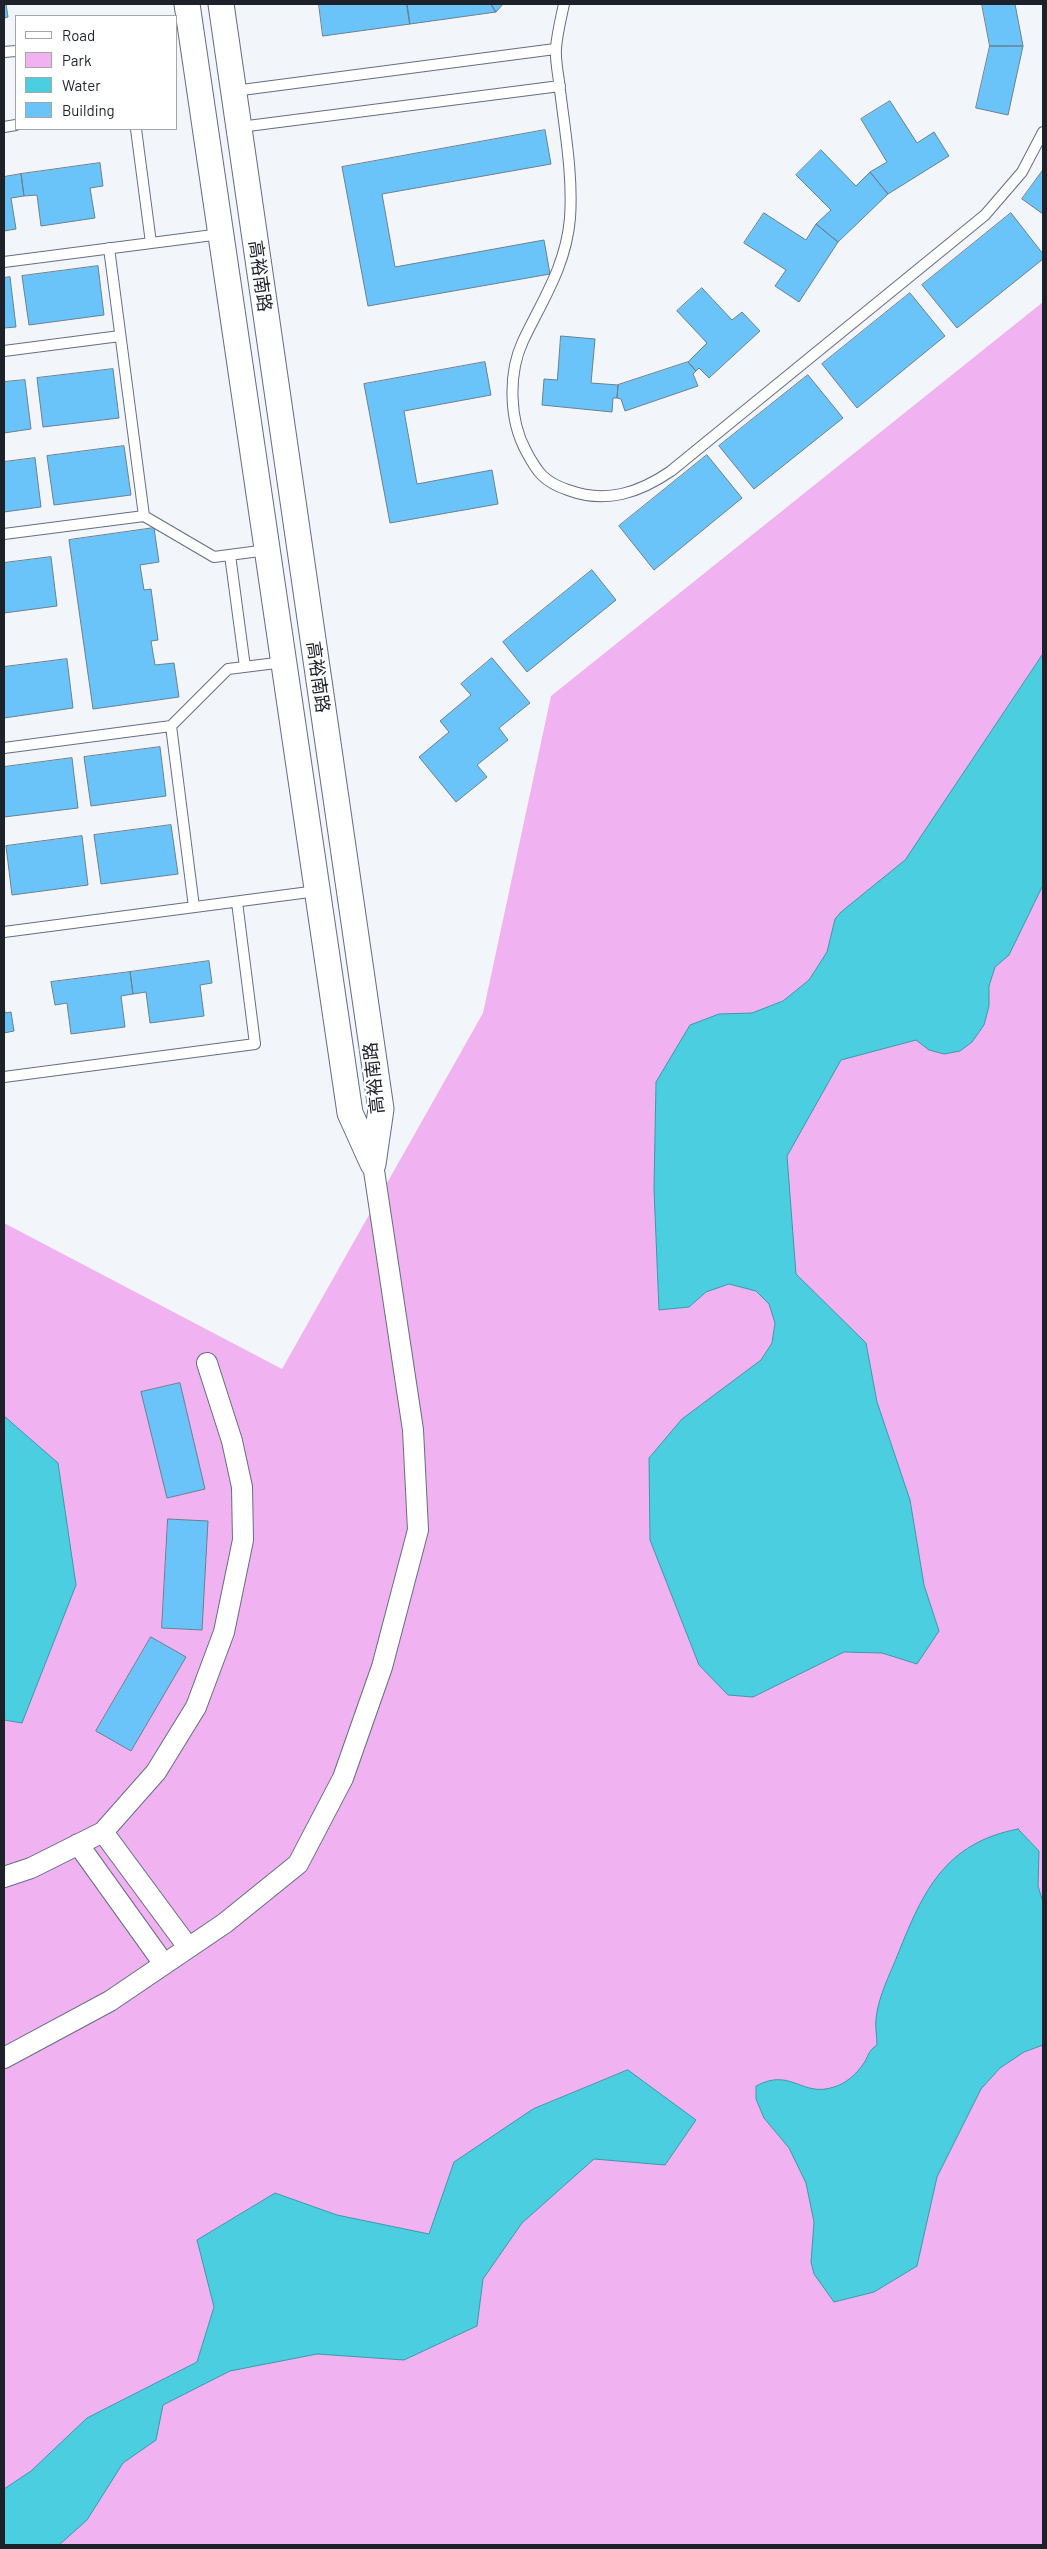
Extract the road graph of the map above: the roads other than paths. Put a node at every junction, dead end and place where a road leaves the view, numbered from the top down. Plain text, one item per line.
1 (221, 4) edge
2 (564, 4) edge
3 (184, 20) edge
4 (555, 50) junction
5 (560, 86) junction
6 (233, 91) junction
7 (239, 127) junction
8 (136, 130) edge
9 (1043, 132) edge
10 (220, 234) junction
11 (151, 242) junction
12 (109, 248) junction
13 (4, 262) edge
14 (120, 336) junction
15 (4, 351) edge
16 (144, 516) junction
17 (4, 534) edge
18 (267, 550) junction
19 (230, 555) junction
20 (284, 662) junction
21 (245, 667) junction
22 (171, 726) junction
23 (4, 748) edge
24 (317, 891) junction
25 (237, 902) junction
26 (194, 907) junction
27 (4, 932) edge
28 (4, 1077) edge
29 (373, 1164) junction
30 (207, 1363) dead end
31 (103, 1832) junction
32 (78, 1844) junction
33 (4, 1877) edge
34 (188, 1947) junction
35 (164, 1964) junction
36 (4, 2058) edge

1 - 6 street, 高裕南路
2 - 4 lane
3 - 10 street, 高裕南路
4 - 5 lane
4 - 6 lane
5 - 7 lane
5 - 9 lane
6 - 7 street, 高裕南路
7 - 29 street, 高裕南路
8 - 11 lane
10 - 11 lane
10 - 18 street, 高裕南路
11 - 12 lane
12 - 13 lane
12 - 14 lane
14 - 15 lane
14 - 16 lane
16 - 17 lane
16 - 19 lane
18 - 19 lane
18 - 20 street, 高裕南路
19 - 21 lane
20 - 21 lane
20 - 24 street, 高裕南路
21 - 22 lane
22 - 23 lane
22 - 26 lane
24 - 25 lane
24 - 29 street, 高裕南路
25 - 26 lane
25 - 28 lane
26 - 27 lane
29 - 34 street
30 - 31 street
31 - 32 street
31 - 34 street
32 - 33 street
32 - 35 street
34 - 35 street
35 - 36 street

